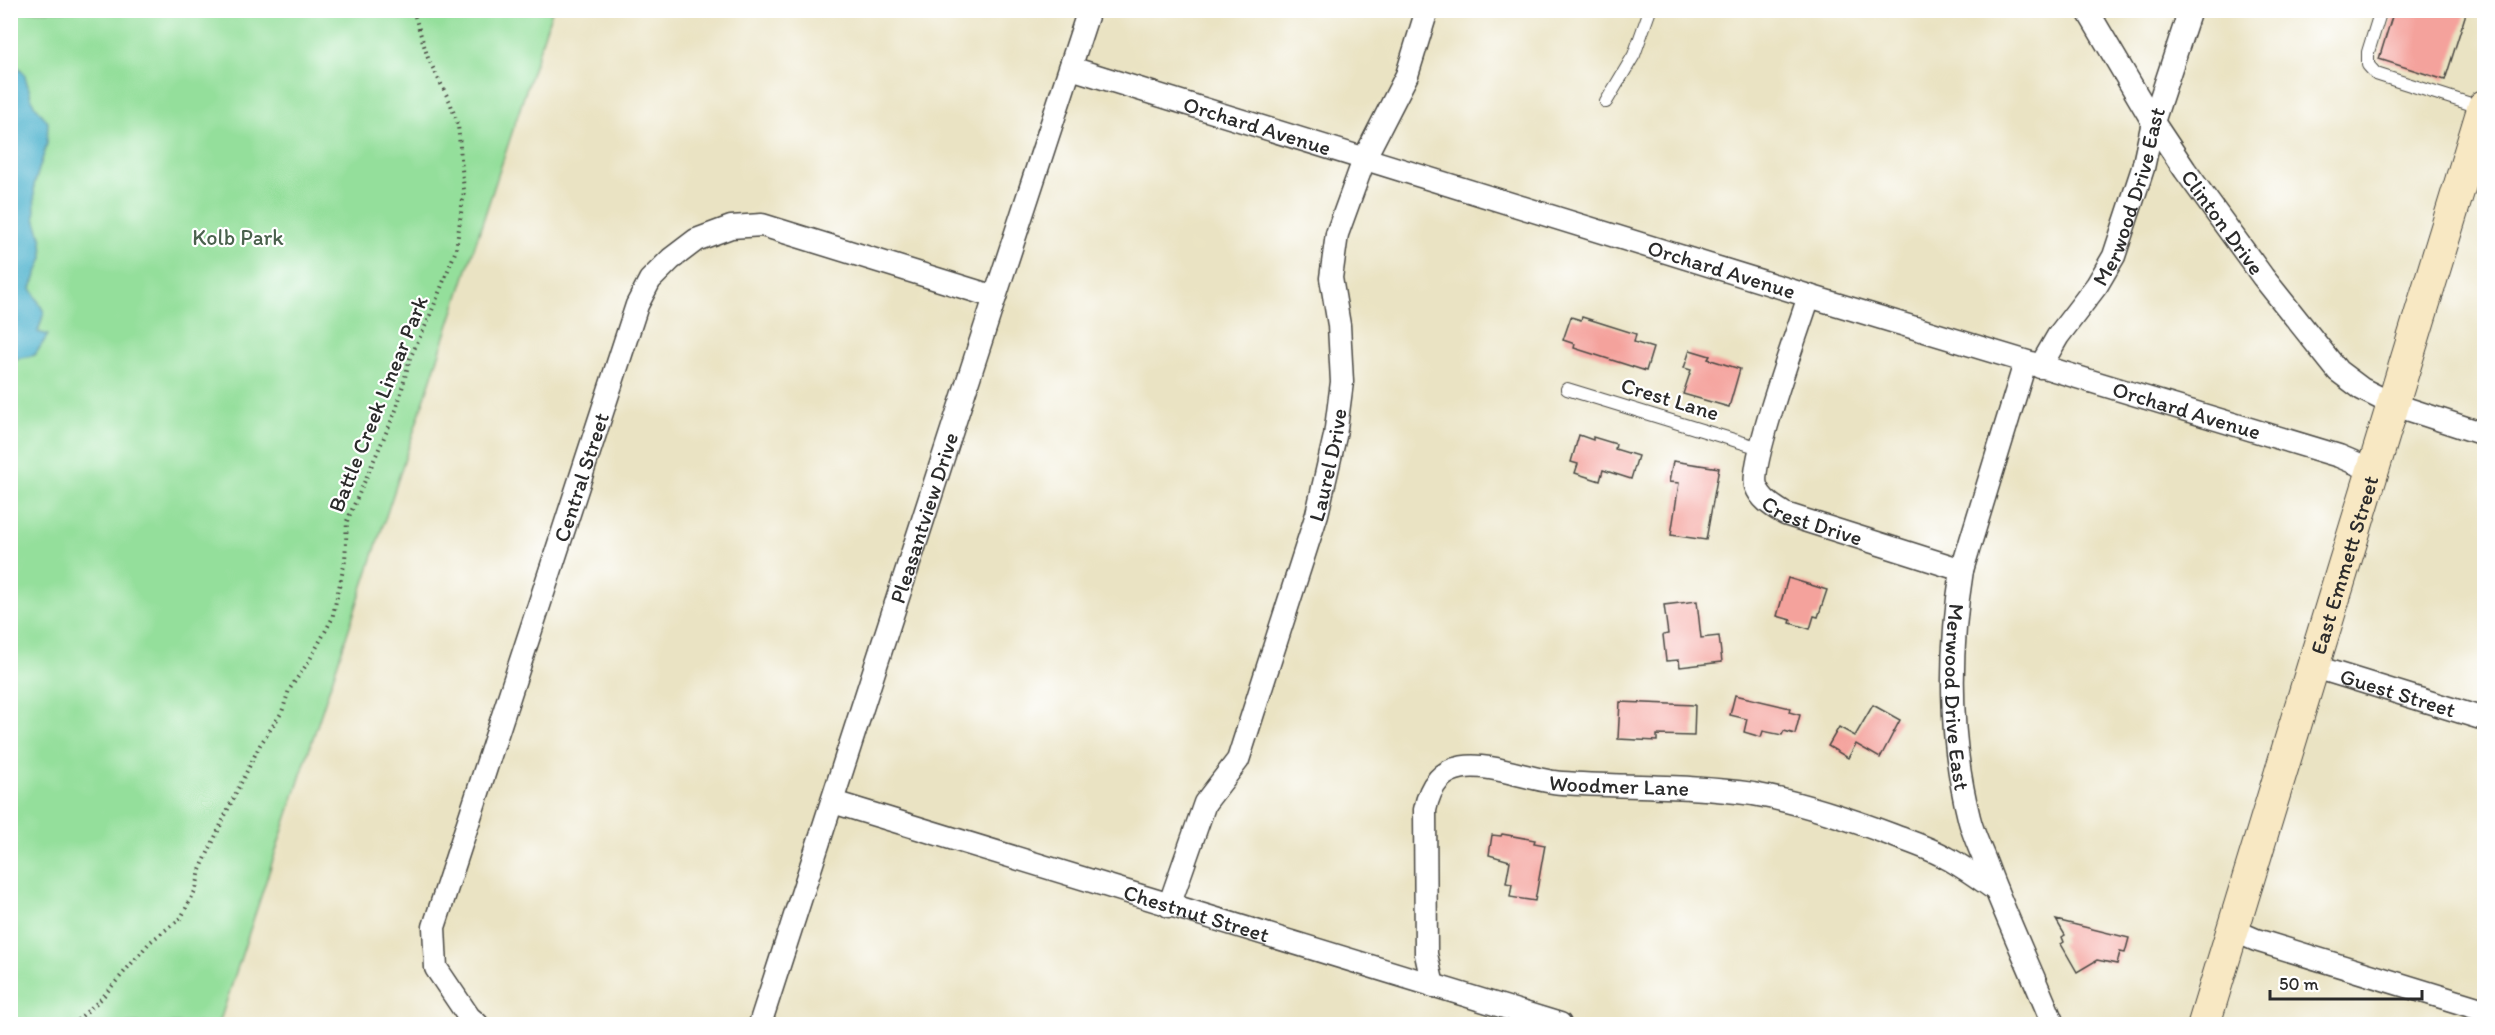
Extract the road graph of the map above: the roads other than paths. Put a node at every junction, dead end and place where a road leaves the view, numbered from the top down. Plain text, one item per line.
1 (1089, 10) edge
2 (1427, 10) edge
3 (1650, 10) edge
4 (2087, 10) edge
5 (2190, 10) edge
6 (2380, 10) edge
7 (1071, 68) junction
8 (1606, 102) dead end
9 (2152, 122) junction
10 (2482, 122) edge
11 (1365, 158) junction
12 (1809, 296) junction
13 (995, 297) junction
14 (2033, 365) junction
15 (1567, 389) dead end
16 (2392, 404) junction
17 (2484, 434) edge
18 (1760, 448) junction
19 (2372, 470) junction
20 (1962, 570) junction
21 (2312, 666) junction
22 (2484, 719) edge
23 (833, 802) junction
24 (1996, 890) junction
25 (1169, 906) junction
26 (2233, 930) junction
27 (1433, 986) junction
28 (2484, 1011) edge
29 (477, 1024) edge
30 (760, 1024) edge
31 (1560, 1024) edge
32 (2053, 1024) edge
33 (2204, 1024) edge

1 - 7 street, Pleasantview Drive
2 - 11 street, Laurel Drive
3 - 8 lane
4 - 9 street, Clinton Drive
5 - 9 street, Merwood Drive East
6 - 10 lane
7 - 11 street, Orchard Avenue
7 - 13 street, Pleasantview Drive
9 - 14 street, Merwood Drive East
9 - 16 street, Clinton Drive
10 - 16 street, East Emmett Street
11 - 12 street, Orchard Avenue
11 - 25 street, Laurel Drive
12 - 14 street, Orchard Avenue
12 - 18 street, Crest Drive
13 - 23 street, Pleasantview Drive
13 - 29 street, Central Street
14 - 19 street, Orchard Avenue
14 - 20 street, Merwood Drive East
15 - 18 lane, Crest Lane
16 - 17 street
16 - 19 street, East Emmett Street
18 - 20 street, Crest Drive
19 - 21 street, East Emmett Street
20 - 24 street, Merwood Drive East
21 - 22 street, Guest Street
21 - 26 street, East Emmett Street
23 - 25 street, Chestnut Street
23 - 30 street, Pleasantview Drive
24 - 27 street, Woodmer Lane
24 - 32 street, Merwood Drive East
25 - 27 street, Chestnut Street
26 - 28 street
26 - 33 street, East Emmett Street
27 - 31 street, Chestnut Street

